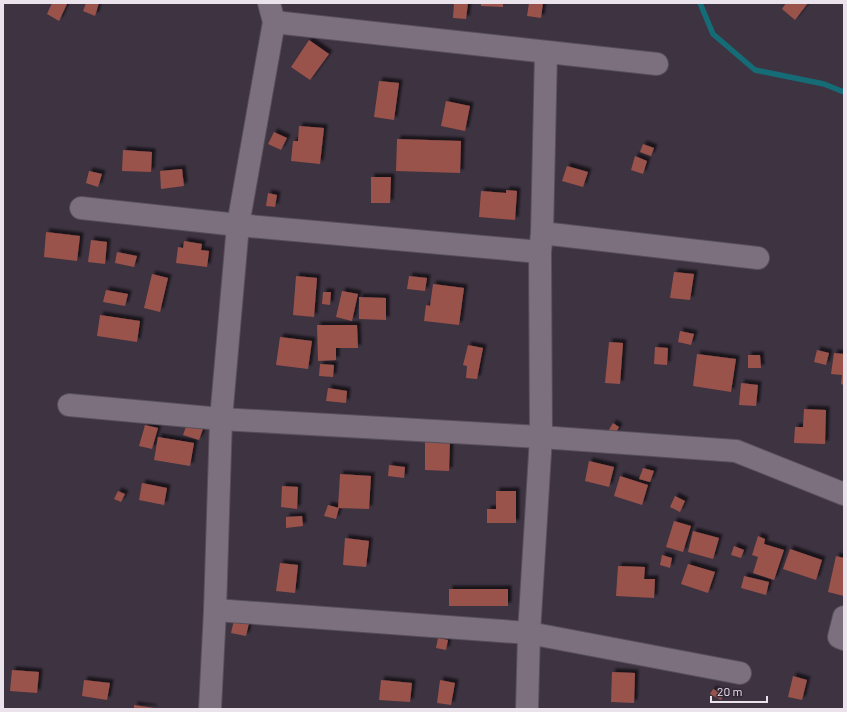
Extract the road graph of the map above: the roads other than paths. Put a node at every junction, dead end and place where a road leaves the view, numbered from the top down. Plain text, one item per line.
1 (272, 12) edge
2 (546, 52) junction
3 (657, 64) dead end
4 (80, 208) dead end
5 (238, 225) junction
6 (541, 242) junction
7 (758, 258) dead end
8 (69, 405) dead end
9 (221, 419) junction
10 (541, 437) junction
11 (844, 494) edge
12 (215, 610) junction
13 (844, 617) edge
14 (529, 633) junction
15 (844, 639) edge
16 (740, 673) dead end
17 (210, 709) edge
18 (527, 709) edge

1 - 2 street
1 - 5 street
2 - 3 street
2 - 6 street
4 - 5 street
5 - 6 street
5 - 9 street
6 - 7 street
6 - 10 street
8 - 9 street
9 - 10 street
9 - 12 street
10 - 11 street
10 - 14 street
12 - 14 street
12 - 17 street
13 - 15 street
14 - 16 street
14 - 18 street

